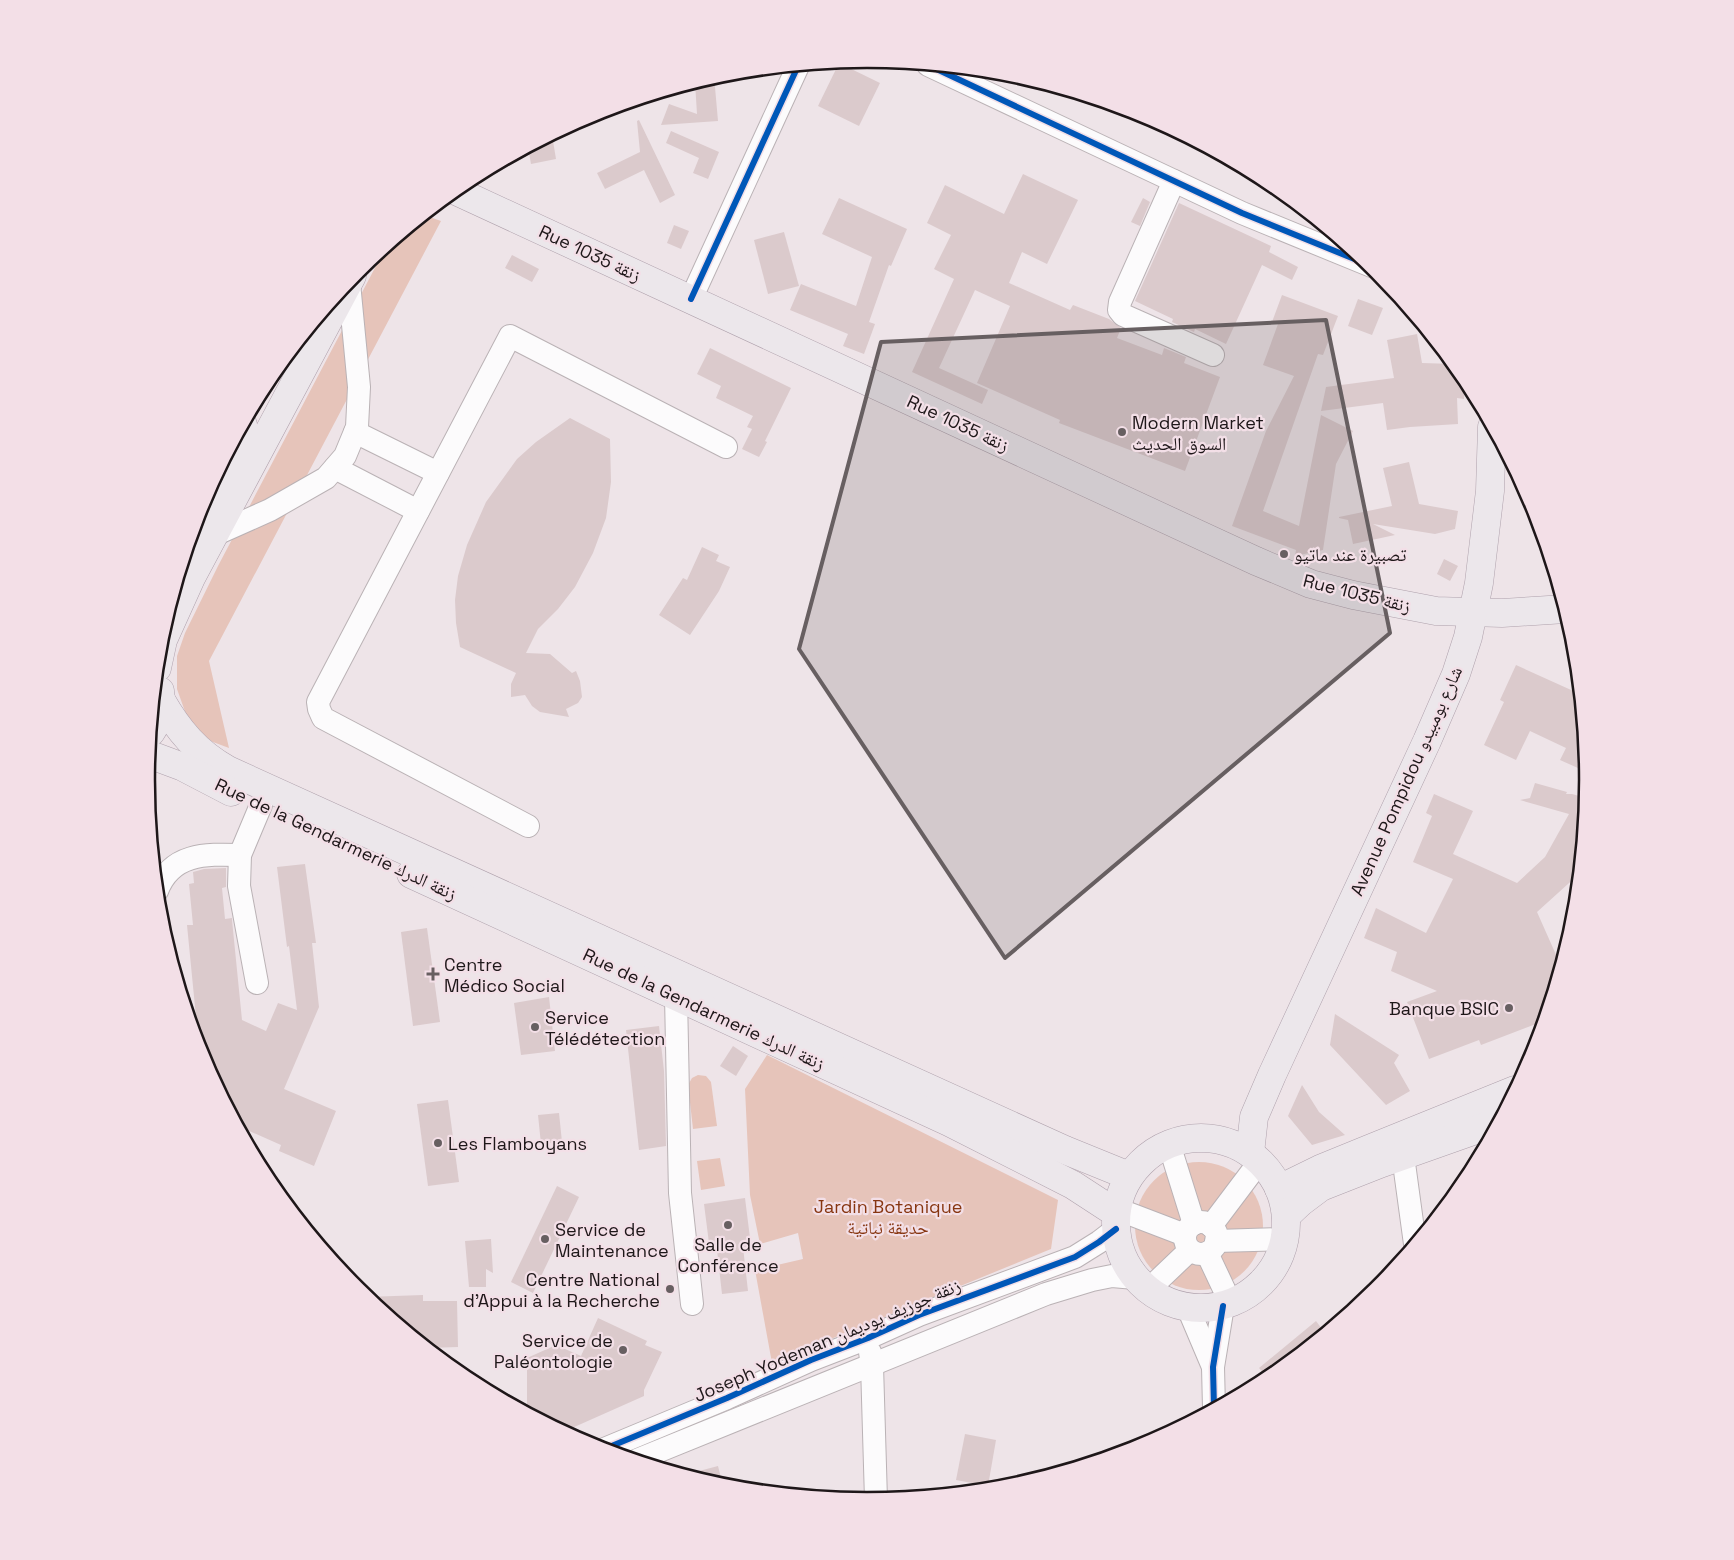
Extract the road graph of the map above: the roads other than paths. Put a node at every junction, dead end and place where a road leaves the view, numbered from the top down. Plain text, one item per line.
1 (795, 72) edge
2 (943, 72) edge
3 (1174, 181) junction
4 (463, 194) edge
5 (1352, 258) edge
6 (352, 288) edge
7 (691, 299) junction
8 (339, 302) edge
9 (1214, 355) dead end
10 (356, 432) junction
11 (1492, 438) edge
12 (726, 447) dead end
13 (335, 468) junction
14 (438, 473) junction
15 (418, 511) junction
16 (214, 535) junction
17 (1558, 609) edge
18 (1474, 612) junction
19 (175, 613) edge
20 (160, 693) edge
21 (159, 703) edge
22 (158, 719) edge
23 (155, 757) edge
24 (261, 806) junction
25 (528, 826) dead end
26 (240, 854) junction
27 (162, 878) edge
28 (257, 983) dead end
29 (676, 996) junction
30 (1507, 1093) edge
31 (1254, 1117) junction
32 (1490, 1125) edge
33 (1216, 1139) junction
34 (1169, 1144) junction
35 (1403, 1156) junction
36 (1255, 1157) junction
37 (1130, 1176) junction
38 (1279, 1189) junction
39 (1116, 1217) junction
40 (1285, 1228) junction
41 (1414, 1236) edge
42 (1201, 1238) junction
43 (1142, 1284) junction
44 (692, 1304) dead end
45 (1227, 1305) junction
46 (1188, 1308) junction
47 (868, 1338) junction
48 (872, 1365) junction
49 (1213, 1367) junction
50 (1214, 1402) edge
51 (613, 1445) edge
52 (652, 1459) edge
53 (876, 1492) edge

1 - 7 street
2 - 3 street
3 - 5 street
3 - 9 street
4 - 7 main road, Rue 1035 زنقة
6 - 10 street
7 - 18 main road, Rue 1035 زنقة
8 - 16 main road
10 - 13 street
10 - 14 street
11 - 18 main road, Avenue Pompidou شارع بومبيدو
12 - 14 street
13 - 15 street
13 - 16 street
14 - 15 street
15 - 25 street
16 - 19 main road
17 - 18 main road, Rue 1035 زنقة
18 - 31 main road, Avenue Pompidou شارع بومبيدو
20 - 37 main road, Rue de la Gendarmerie زنقة الدرك
21 - 22 main road
23 - 24 main road, Rue de la Gendarmerie زنقة الدرك
24 - 26 street
24 - 29 main road, Rue de la Gendarmerie زنقة الدرك
26 - 27 street
26 - 28 street
29 - 39 main road, Rue de la Gendarmerie زنقة الدرك
29 - 44 street
30 - 38 main road
31 - 33 main road
31 - 36 main road, Avenue Pompidou شارع بومبيدو
32 - 35 main road
33 - 34 main road
33 - 36 main road
34 - 37 main road
34 - 42 street
35 - 40 main road
35 - 41 street
36 - 38 main road
36 - 42 street
37 - 39 main road
38 - 40 main road
39 - 42 street
39 - 43 main road
39 - 47 street, Joseph Yodeman زنقة جوزيف يوديمان
40 - 42 street
40 - 45 main road
42 - 43 street
42 - 45 street
43 - 46 main road
43 - 48 street
45 - 46 main road
45 - 49 street
46 - 49 street
47 - 48 street
47 - 51 street, Joseph Yodeman زنقة جوزيف يوديمان
48 - 52 street
48 - 53 street
49 - 50 street

